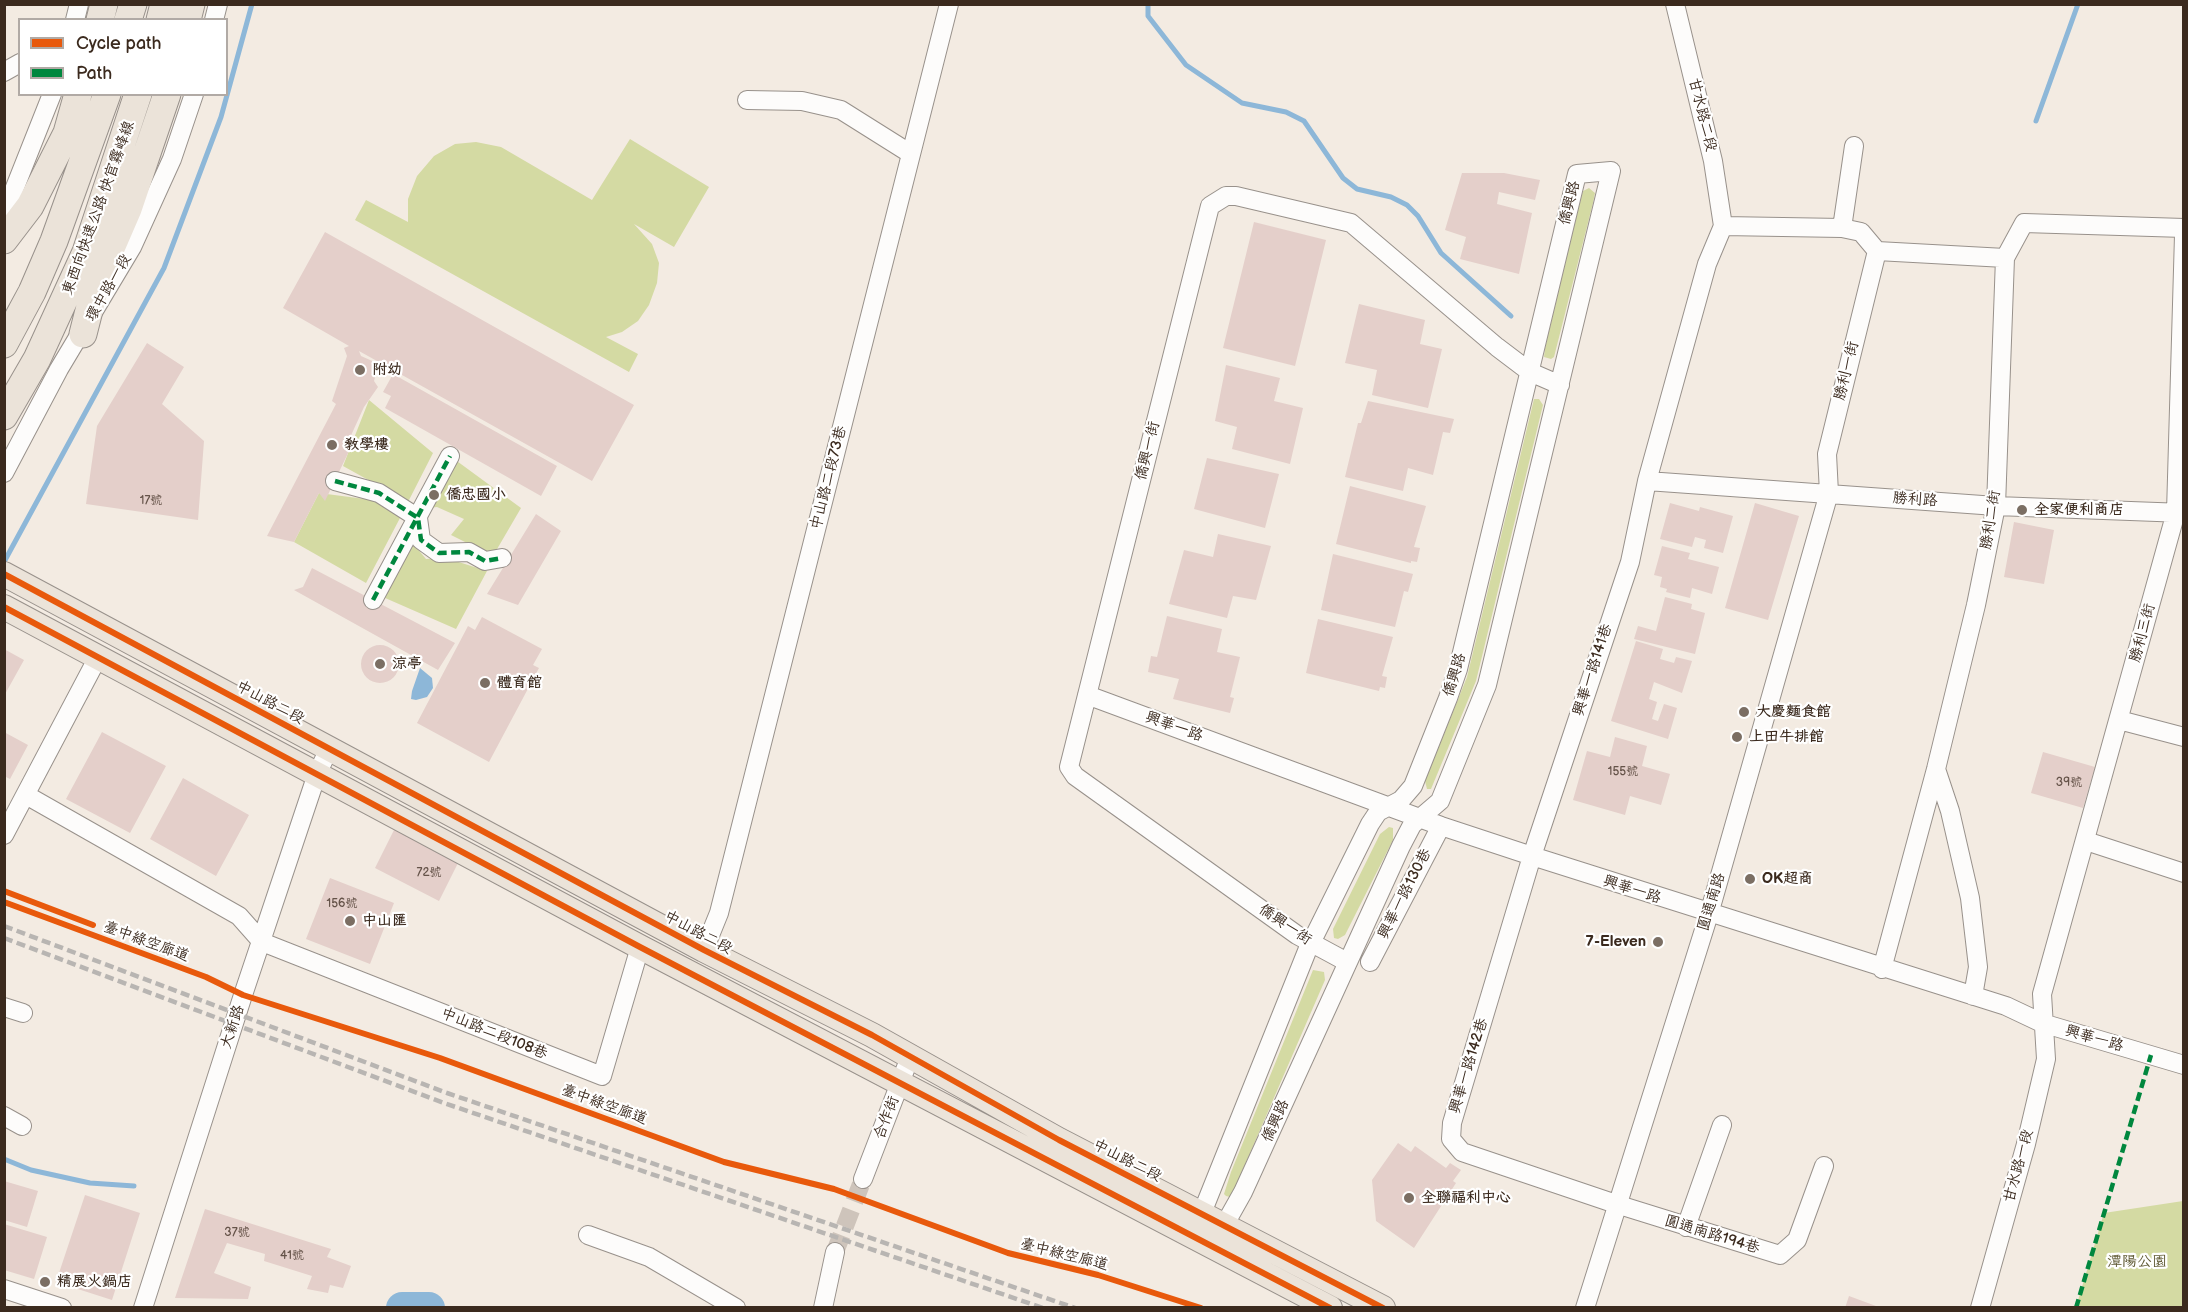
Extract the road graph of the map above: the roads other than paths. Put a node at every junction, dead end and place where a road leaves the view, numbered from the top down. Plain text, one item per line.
1 (949, 4) edge
2 (1675, 4) edge
3 (18, 64) edge
4 (4, 72) edge
5 (51, 96) edge
6 (77, 96) edge
7 (106, 96) edge
8 (137, 96) edge
9 (166, 96) edge
10 (193, 96) edge
11 (747, 100) dead end
12 (1854, 146) dead end
13 (911, 154) junction
14 (12, 177) edge
15 (4, 215) edge
16 (1723, 226) junction
17 (1842, 228) junction
18 (2184, 228) edge
19 (2184, 235) edge
20 (4, 240) edge
21 (1877, 251) junction
22 (2005, 258) junction
23 (83, 334) junction
24 (4, 344) edge
25 (1530, 372) junction
26 (1560, 385) junction
27 (4, 416) edge
28 (450, 456) dead end
29 (4, 474) edge
30 (335, 481) dead end
31 (1647, 481) junction
32 (1829, 493) junction
33 (1996, 506) junction
34 (2180, 513) edge
35 (418, 518) junction
36 (502, 558) dead end
37 (4, 574) edge
38 (373, 600) dead end
39 (4, 607) edge
40 (97, 659) junction
41 (1087, 695) junction
42 (2119, 720) junction
43 (2184, 737) edge
44 (329, 749) junction
45 (1936, 770) junction
46 (317, 774) junction
47 (26, 795) junction
48 (1390, 806) junction
49 (1420, 818) junction
50 (1441, 826) junction
51 (4, 835) edge
52 (2086, 841) junction
53 (1532, 856) junction
54 (2184, 873) edge
55 (1708, 914) junction
56 (262, 942) junction
57 (1310, 943) junction
58 (640, 947) junction
59 (704, 950) junction
60 (1347, 962) junction
61 (1370, 962) dead end
62 (1882, 969) junction
63 (1973, 996) junction
64 (4, 1007) edge
65 (23, 1013) dead end
66 (2042, 1023) junction
67 (910, 1058) junction
68 (2184, 1065) edge
69 (901, 1083) junction
70 (4, 1116) edge
71 (1722, 1125) dead end
72 (22, 1126) dead end
73 (1824, 1166) dead end
74 (864, 1179) tunnel mouth
75 (1616, 1204) junction
76 (1203, 1213) junction
77 (1225, 1224) junction
78 (1686, 1227) junction
79 (588, 1235) dead end
80 (835, 1252) tunnel mouth
81 (4, 1288) edge
82 (62, 1308) edge
83 (143, 1308) edge
84 (736, 1308) edge
85 (823, 1308) edge
86 (1330, 1308) edge
87 (1383, 1308) edge
88 (1585, 1308) edge
89 (1980, 1308) edge

1 - 13 street, 中山路二段73巷
2 - 16 street, 甘水路二段
3 - 4 street
5 - 14 street
6 - 20 highway
7 - 24 highway, 東西向快速公路 快官霧峰線
8 - 27 highway, 東西向快速公路 快官霧峰線
9 - 23 highway
10 - 23 street, 環中路一段
11 - 13 street
12 - 17 street
13 - 59 street, 中山路二段73巷
14 - 15 street
16 - 17 street
16 - 31 street, 興華一路141巷
17 - 21 street
18 - 22 street, 勝利二街
19 - 34 street, 勝利三街
21 - 22 street
21 - 32 street, 勝利一街
22 - 33 street, 勝利二街
23 - 29 street, 環中路一段
25 - 26 street, 僑興一街
25 - 26 street, 僑興路
25 - 41 street, 僑興一街
25 - 48 street, 僑興路
26 - 49 street, 僑興路
28 - 35 street
30 - 35 street
31 - 32 street, 勝利路
31 - 53 street, 興華一路141巷
32 - 33 street, 勝利路
32 - 55 street, 圓通南路
33 - 34 street, 勝利路
33 - 45 street, 勝利二街
34 - 42 street, 勝利三街
35 - 36 street
35 - 38 street
37 - 44 main road, 中山路二段
39 - 40 main road
40 - 46 main road
40 - 47 street
41 - 48 street, 興華一路
41 - 57 street, 僑興一街
42 - 43 street
42 - 52 street, 勝利三街
44 - 46 street, 大新路
44 - 59 main road, 中山路二段
45 - 62 street, 勝利二街
45 - 63 street
46 - 56 street, 大新路
46 - 58 main road
47 - 51 street
47 - 56 street
48 - 49 street, 興華一路
48 - 57 street, 僑興路
49 - 50 street, 興華一路
49 - 60 street, 僑興路
50 - 53 street, 興華一路
50 - 61 street, 興華一路130巷
52 - 54 street
52 - 66 street, 勝利三街
53 - 55 street, 興華一路
53 - 75 street, 興華一路142巷
55 - 62 street, 興華一路
55 - 75 street, 圓通南路
56 - 58 street, 中山路二段108巷
56 - 83 street, 大新路
57 - 60 street, 僑興一街
57 - 76 street, 僑興路
58 - 69 main road
59 - 67 main road, 中山路二段
60 - 77 street, 僑興路
62 - 63 street, 興華一路
63 - 66 street, 興華一路
64 - 65 street
66 - 68 street, 興華一路
66 - 89 street, 甘水路一段
67 - 69 street, 合作街
67 - 76 main road, 中山路二段
69 - 74 street, 合作街
69 - 86 main road
70 - 72 street
71 - 78 street
73 - 78 street, 圓通南路194巷
75 - 78 street, 圓通南路194巷
75 - 88 street, 圓通南路
76 - 77 main road, 中山路二段
77 - 87 main road, 中山路二段
79 - 84 street
80 - 85 street
81 - 82 street

